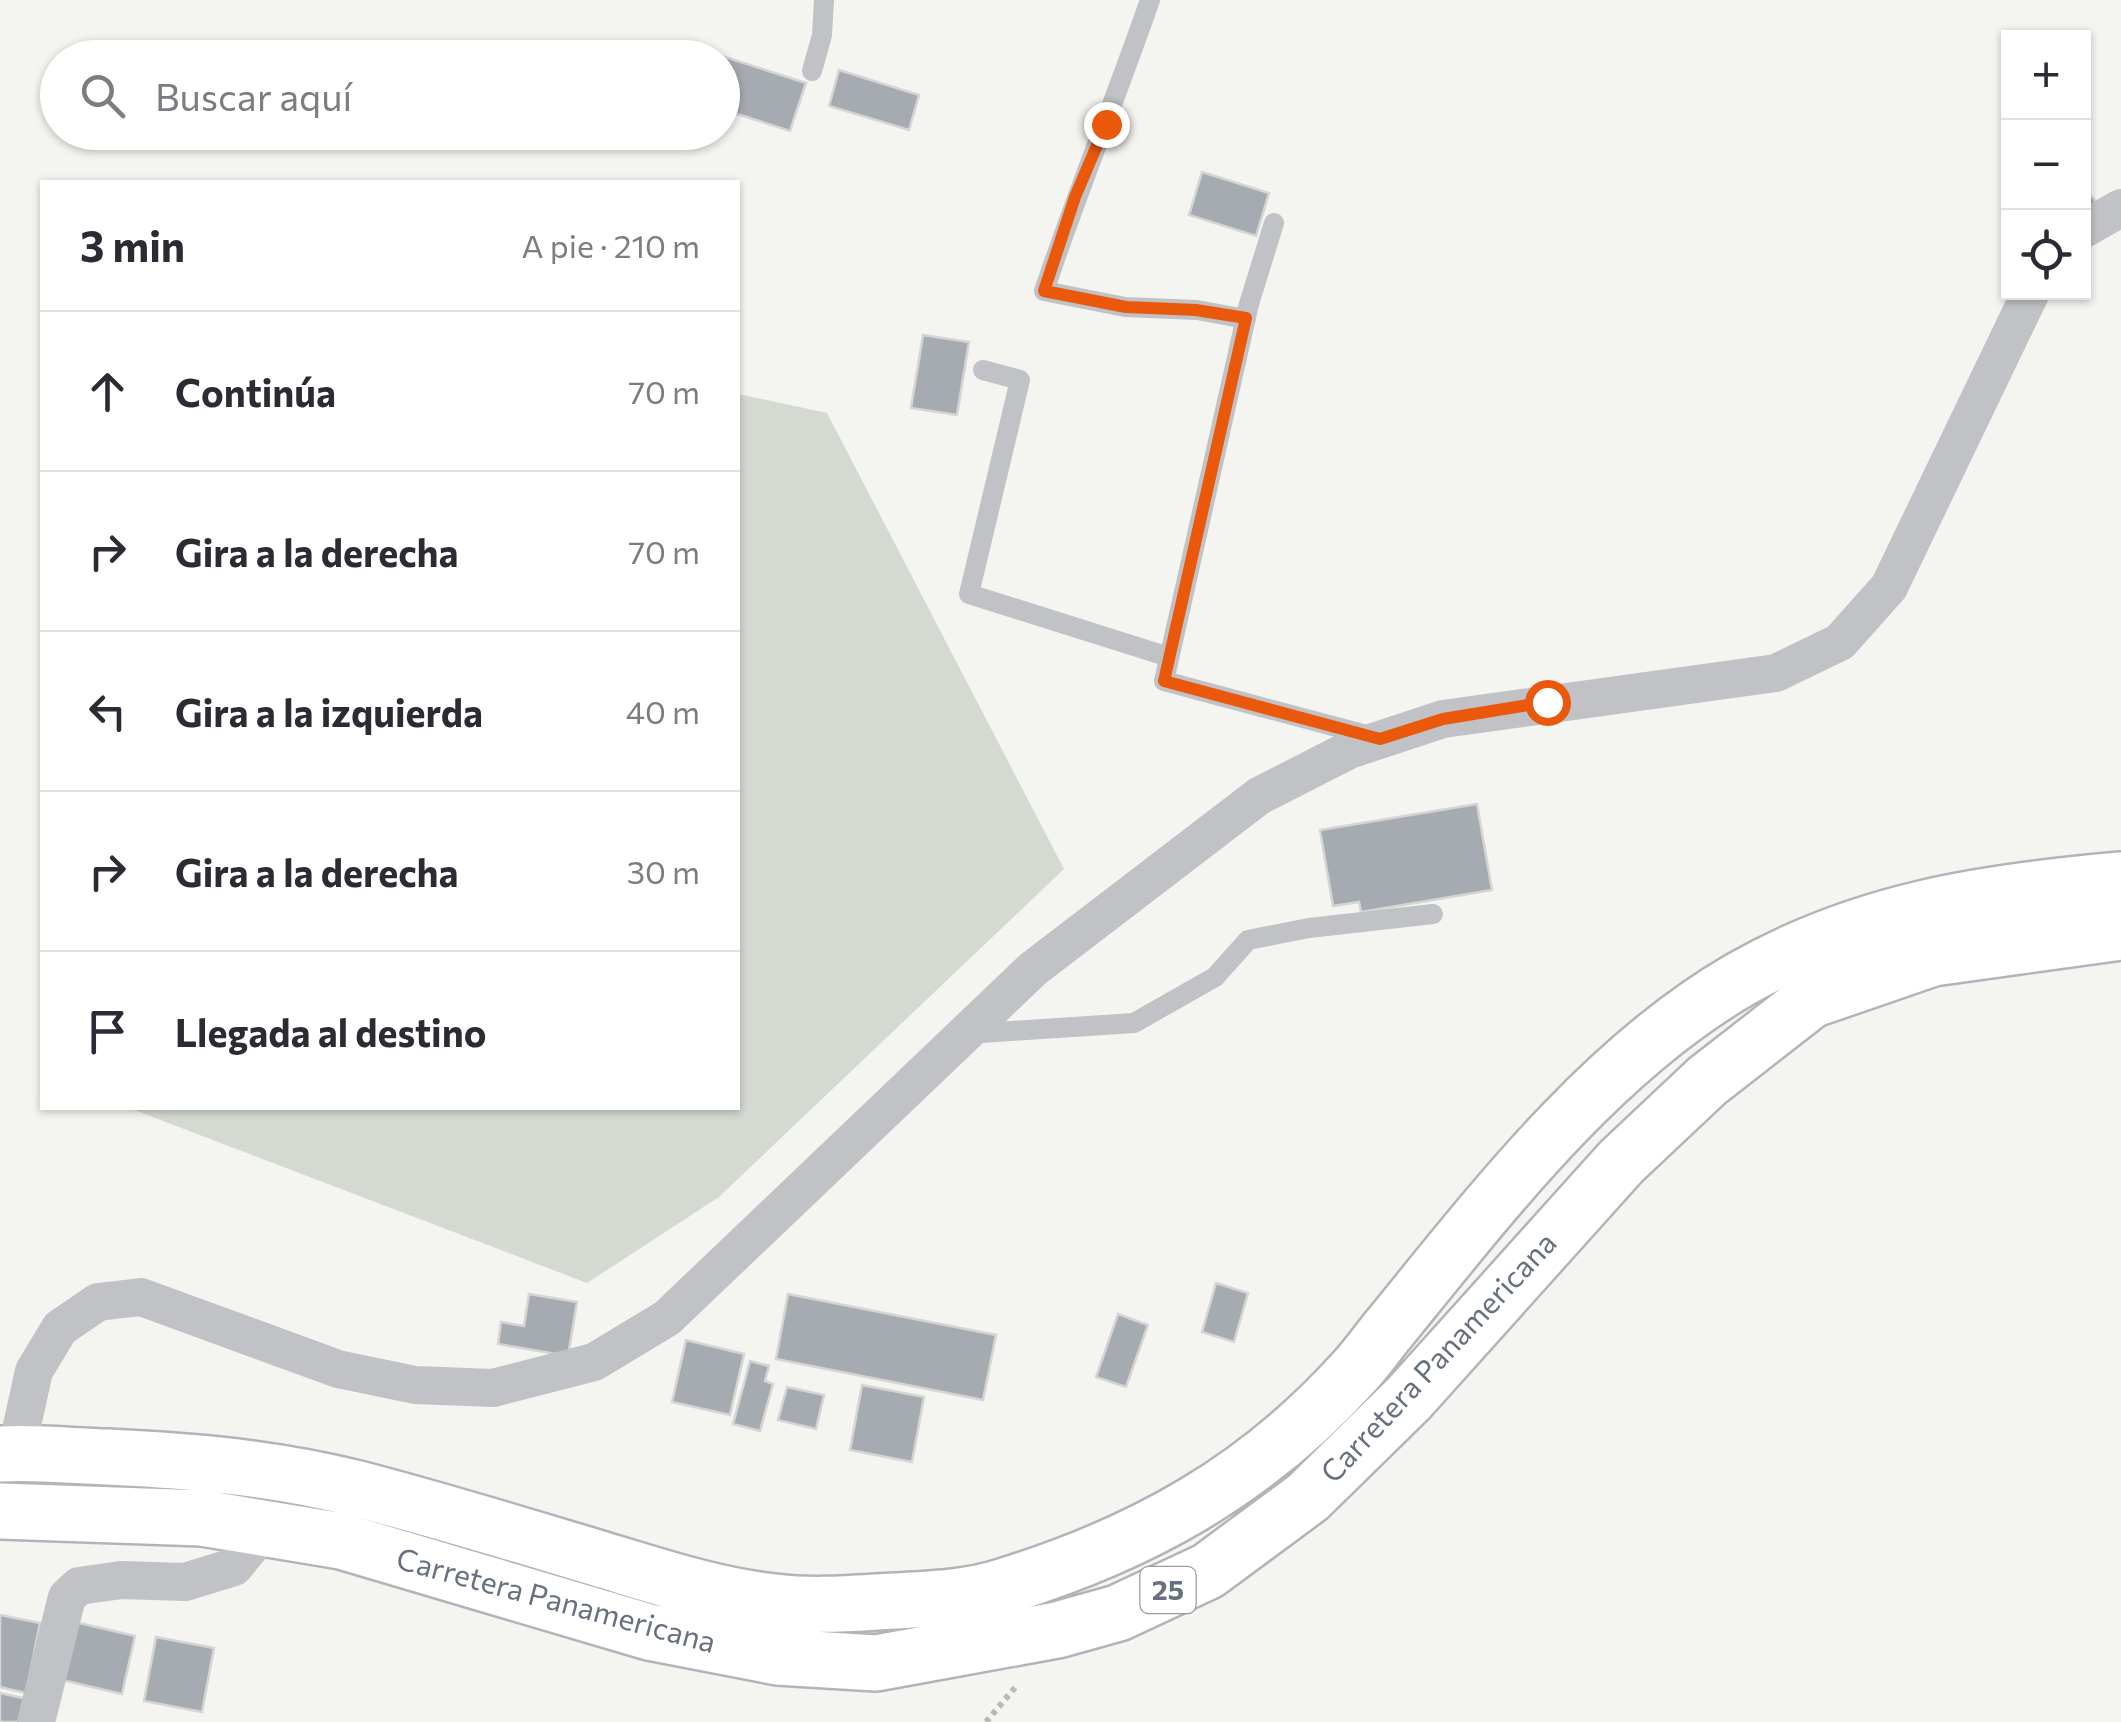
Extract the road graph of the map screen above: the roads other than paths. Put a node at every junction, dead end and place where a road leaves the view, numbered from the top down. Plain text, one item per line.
1 (824, 0) edge
2 (1150, 0) edge
3 (812, 71) dead end
4 (2121, 208) edge
5 (1274, 224) dead end
6 (2091, 225) edge
7 (2028, 300) edge
8 (1246, 318) junction
9 (982, 370) dead end
10 (1169, 657) junction
11 (1380, 739) junction
12 (2121, 880) edge
13 (1433, 914) dead end
14 (2121, 932) edge
15 (963, 1034) junction
16 (8, 1454) edge
17 (0, 1512) edge
18 (266, 1528) junction
19 (36, 1722) edge

1 - 3 lane
2 - 8 lane
4 - 6 street
5 - 8 lane
7 - 11 street
8 - 10 lane
9 - 10 lane
10 - 11 lane
11 - 15 street
12 - 16 highway, Carretera Panamericana / 25
13 - 15 lane
14 - 18 highway, Carretera Panamericana / 25
15 - 16 street
17 - 18 highway, Carretera Panamericana / 25
18 - 19 street

